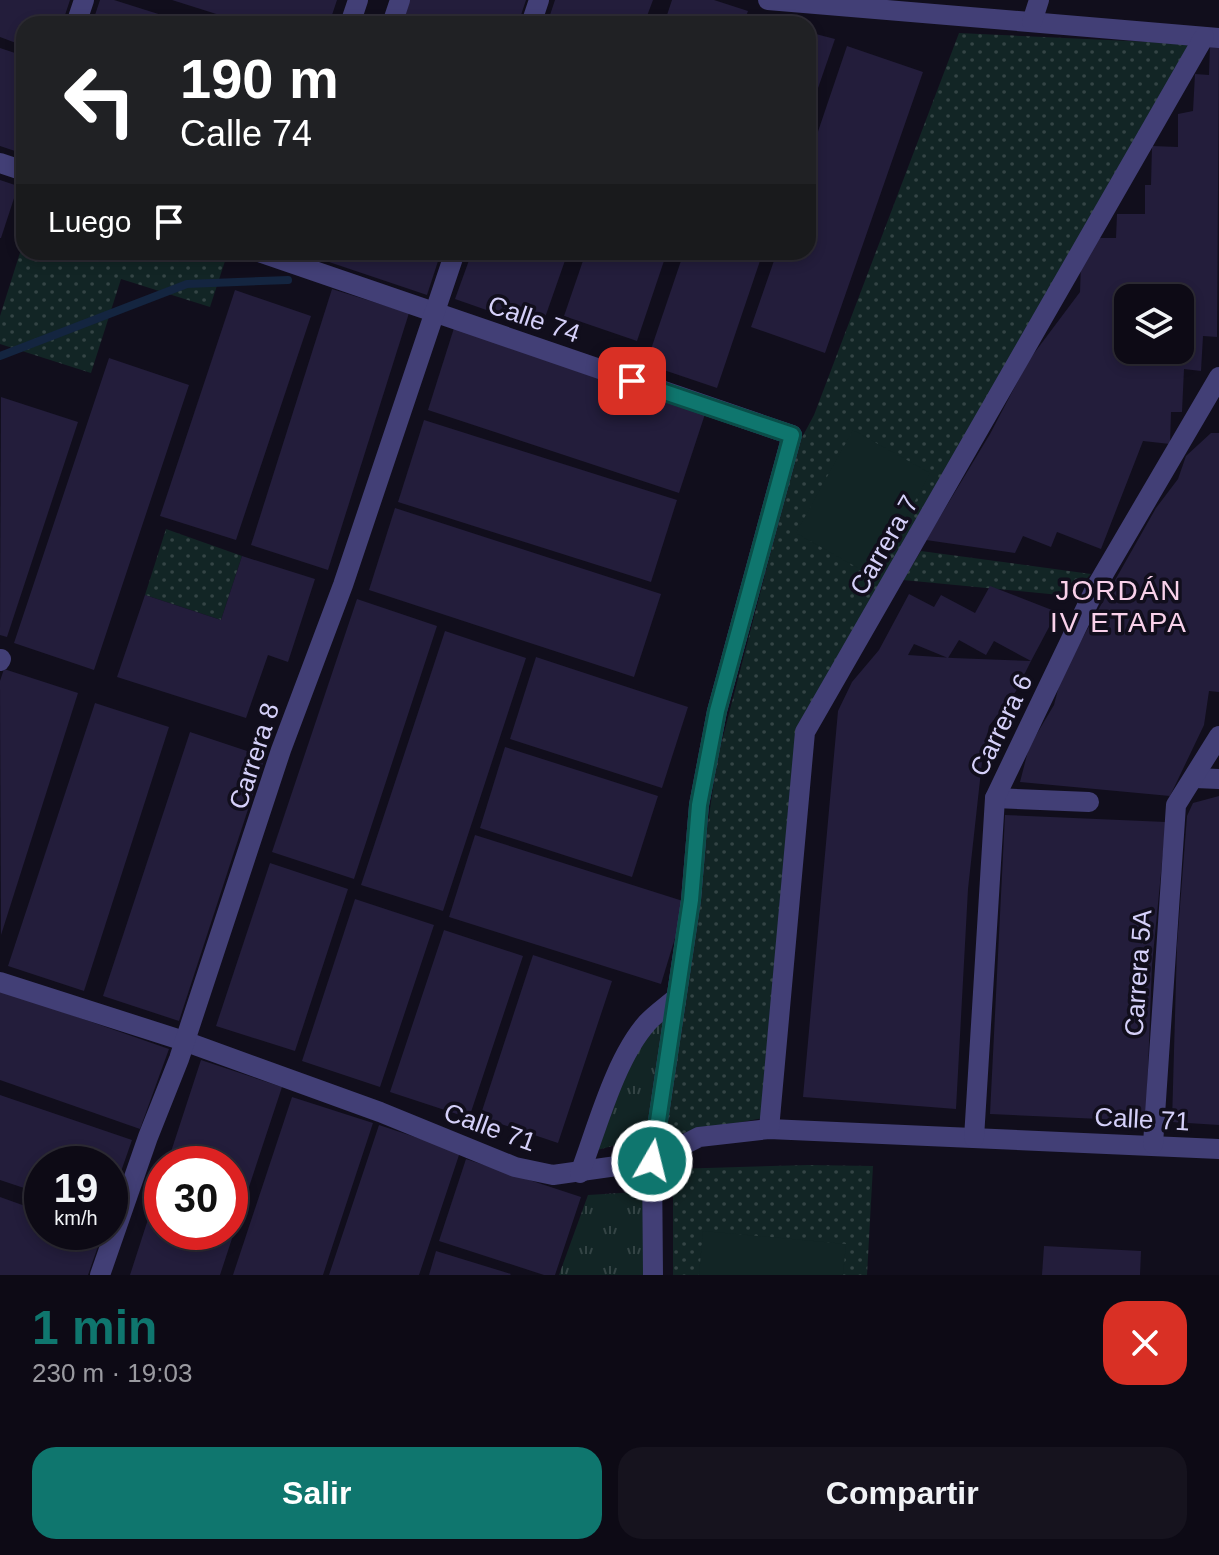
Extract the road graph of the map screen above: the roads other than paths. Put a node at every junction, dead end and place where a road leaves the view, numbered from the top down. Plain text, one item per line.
1 (768, 0) edge
2 (1039, 0) edge
3 (1032, 22) junction
4 (1212, 38) edge
5 (452, 260) edge
6 (315, 261) edge
7 (434, 312) junction
8 (1219, 377) edge
9 (1210, 409) edge
10 (1219, 736) edge
11 (1195, 778) junction
12 (1219, 779) edge
13 (995, 798) junction
14 (1089, 802) dead end
15 (0, 982) edge
16 (676, 998) junction
17 (184, 1041) junction
18 (769, 1129) junction
19 (974, 1138) junction
20 (1153, 1144) junction
21 (1219, 1149) edge
22 (652, 1161) junction
23 (580, 1173) junction
24 (100, 1275) edge
25 (653, 1275) edge

1 - 3 street
2 - 3 street
3 - 4 street
4 - 18 street, Carrera 7
5 - 7 street, Carrera 8
6 - 7 street, Calle 74
7 - 16 street, Calle 74
7 - 17 street, Carrera 8
8 - 9 street, Carrera 6
9 - 13 street, Carrera 6
10 - 11 street
11 - 12 street
11 - 20 street, Carrera 5A
13 - 14 street
13 - 19 street, Carrera 6
15 - 17 street, Calle 71
16 - 22 street
16 - 23 street
17 - 23 street, Calle 71
17 - 24 street, Carrera 8
18 - 19 street, Calle 71
18 - 22 street, Calle 71
19 - 20 street, Calle 71
20 - 21 street, Calle 71
22 - 23 street, Calle 71
22 - 25 street

